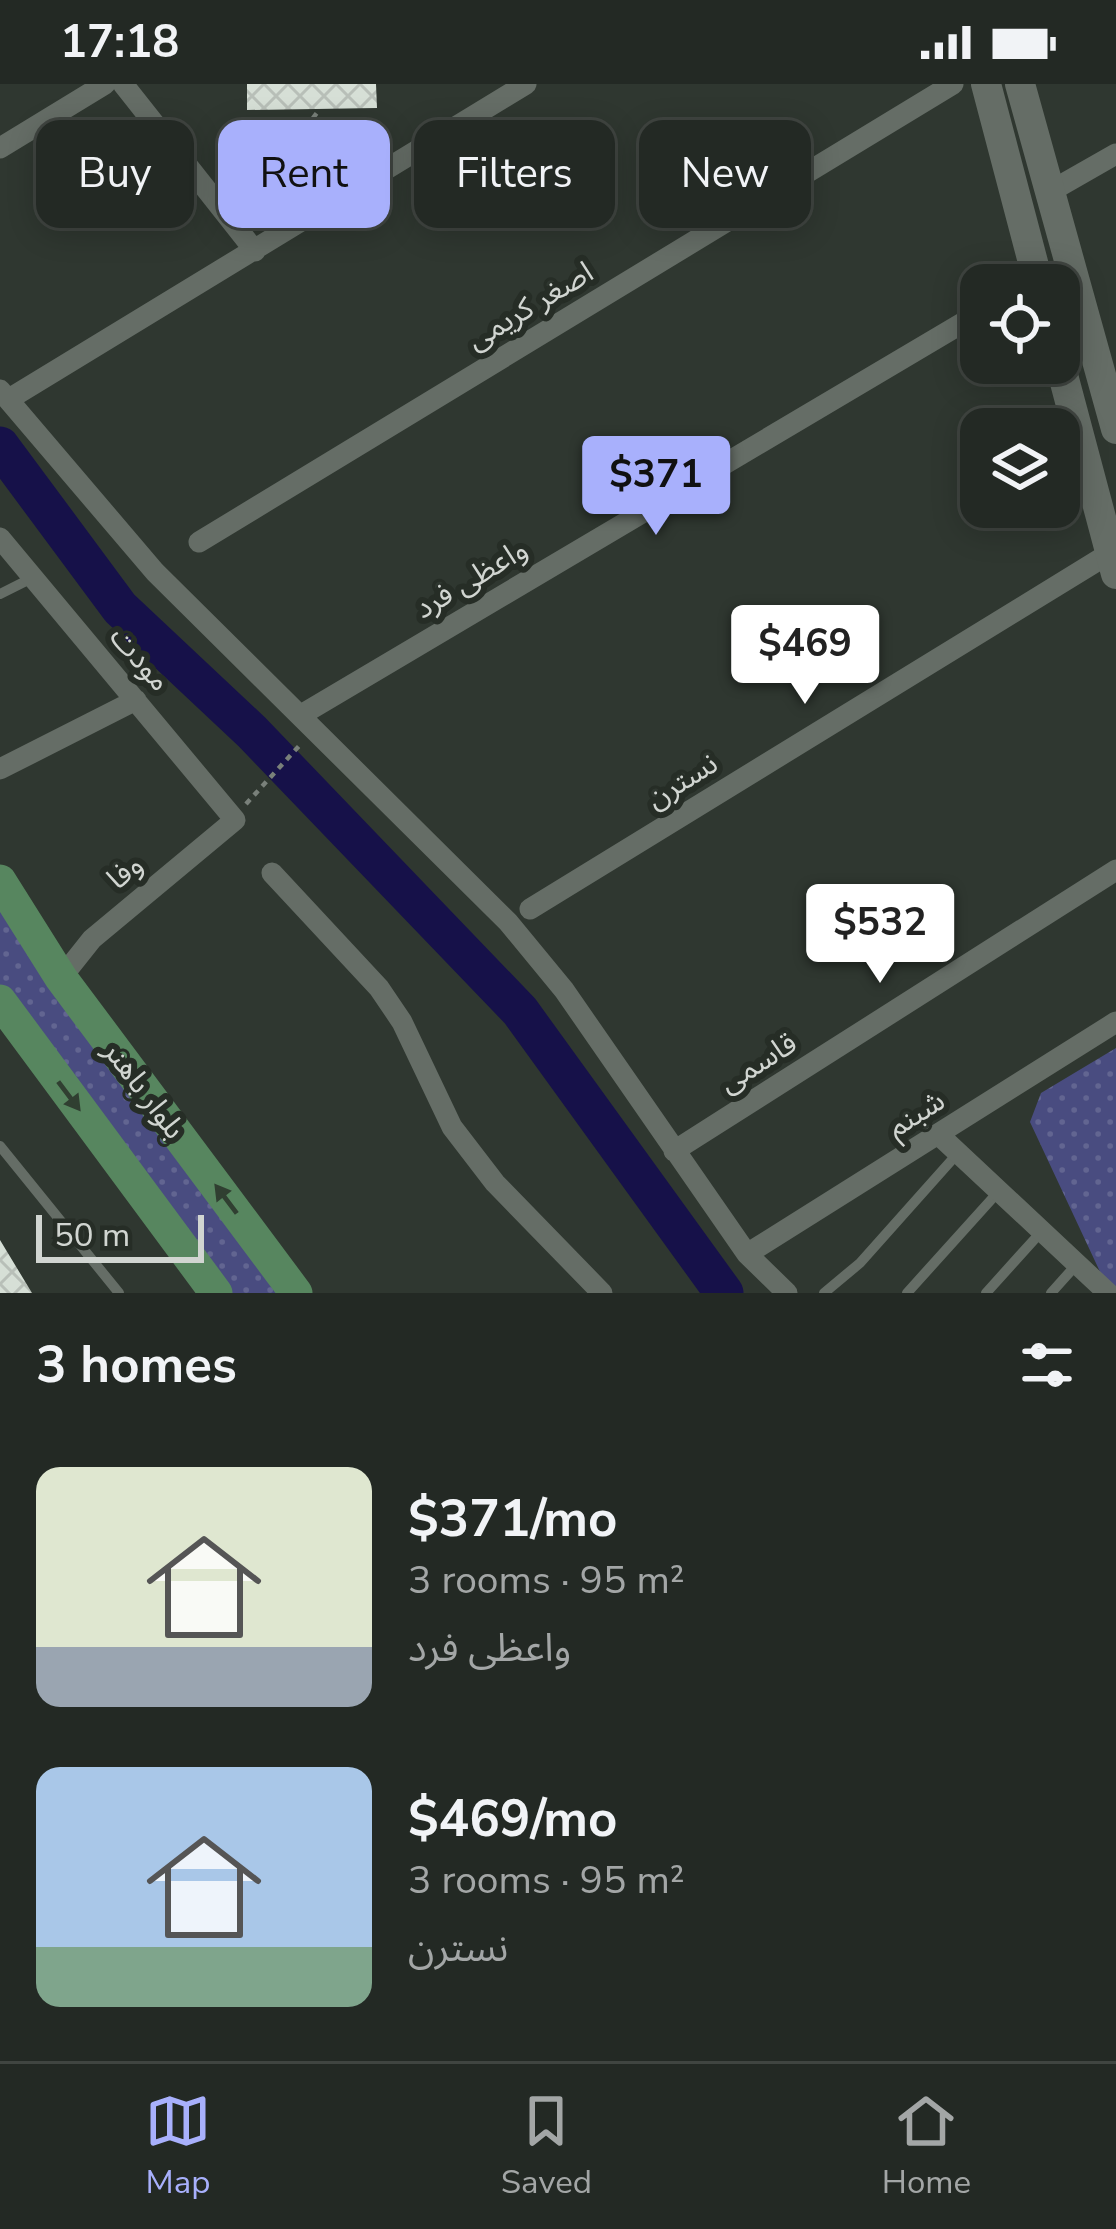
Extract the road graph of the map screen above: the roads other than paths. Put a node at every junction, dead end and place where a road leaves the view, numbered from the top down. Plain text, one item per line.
1 (105, 84) edge
2 (123, 84) edge
3 (526, 84) edge
4 (953, 84) edge
5 (986, 84) edge
6 (1020, 84) edge
7 (0, 148) edge
8 (1116, 154) edge
9 (1051, 191) junction
10 (255, 251) junction
11 (1072, 262) junction
12 (1029, 264) edge
13 (1068, 264) edge
14 (960, 323) edge
15 (1065, 384) edge
16 (4, 394) edge
17 (1114, 408) edge
18 (0, 538) edge
19 (199, 542) dead end
20 (1113, 564) edge
21 (30, 579) junction
22 (0, 594) edge
23 (136, 700) junction
24 (301, 715) junction
25 (0, 769) edge
26 (235, 820) joint
27 (1116, 870) edge
28 (272, 873) dead end
29 (0, 881) edge
30 (0, 898) edge
31 (530, 909) dead end
32 (38, 941) junction
33 (61, 978) junction
34 (0, 1001) edge
35 (1116, 1022) edge
36 (939, 1135) junction
37 (0, 1146) edge
38 (674, 1151) junction
39 (958, 1153) junction
40 (998, 1191) junction
41 (1042, 1231) junction
42 (747, 1254) junction
43 (1077, 1264) junction
44 (119, 1293) edge
45 (216, 1293) edge
46 (296, 1293) edge
47 (602, 1293) edge
48 (787, 1293) edge
49 (824, 1293) edge
50 (907, 1293) edge
51 (986, 1293) edge
52 (1051, 1293) edge
53 (1108, 1293) edge

1 - 7 street
2 - 10 street
3 - 10 street
4 - 19 street, اصغر کریمی
5 - 12 main road
6 - 9 main road
8 - 9 street
9 - 11 main road
10 - 16 street
11 - 13 street
11 - 17 main road
14 - 24 street, واعظی فرد
15 - 20 main road
16 - 24 street
18 - 21 street, مودت
20 - 31 street, نسترن
21 - 22 lane
21 - 23 street, مودت
23 - 25 street
23 - 26 street, مودت
24 - 38 street
26 - 33 street, وفا
27 - 38 street, قاسمی
28 - 47 street
29 - 32 main road, بلوار باهنر
30 - 32 main road
32 - 33 main road, بلوار باهنر
46 -> 33 main road, بلوار باهنر
34 -> 45 main road
35 - 36 street, شبنم
36 - 39 street
36 - 42 street, شبنم
37 - 44 lane
38 - 42 street
39 - 40 street
39 - 49 lane
40 - 41 street
40 - 50 lane
41 - 43 street
41 - 51 lane
42 - 48 street
43 - 52 lane
43 - 53 street

